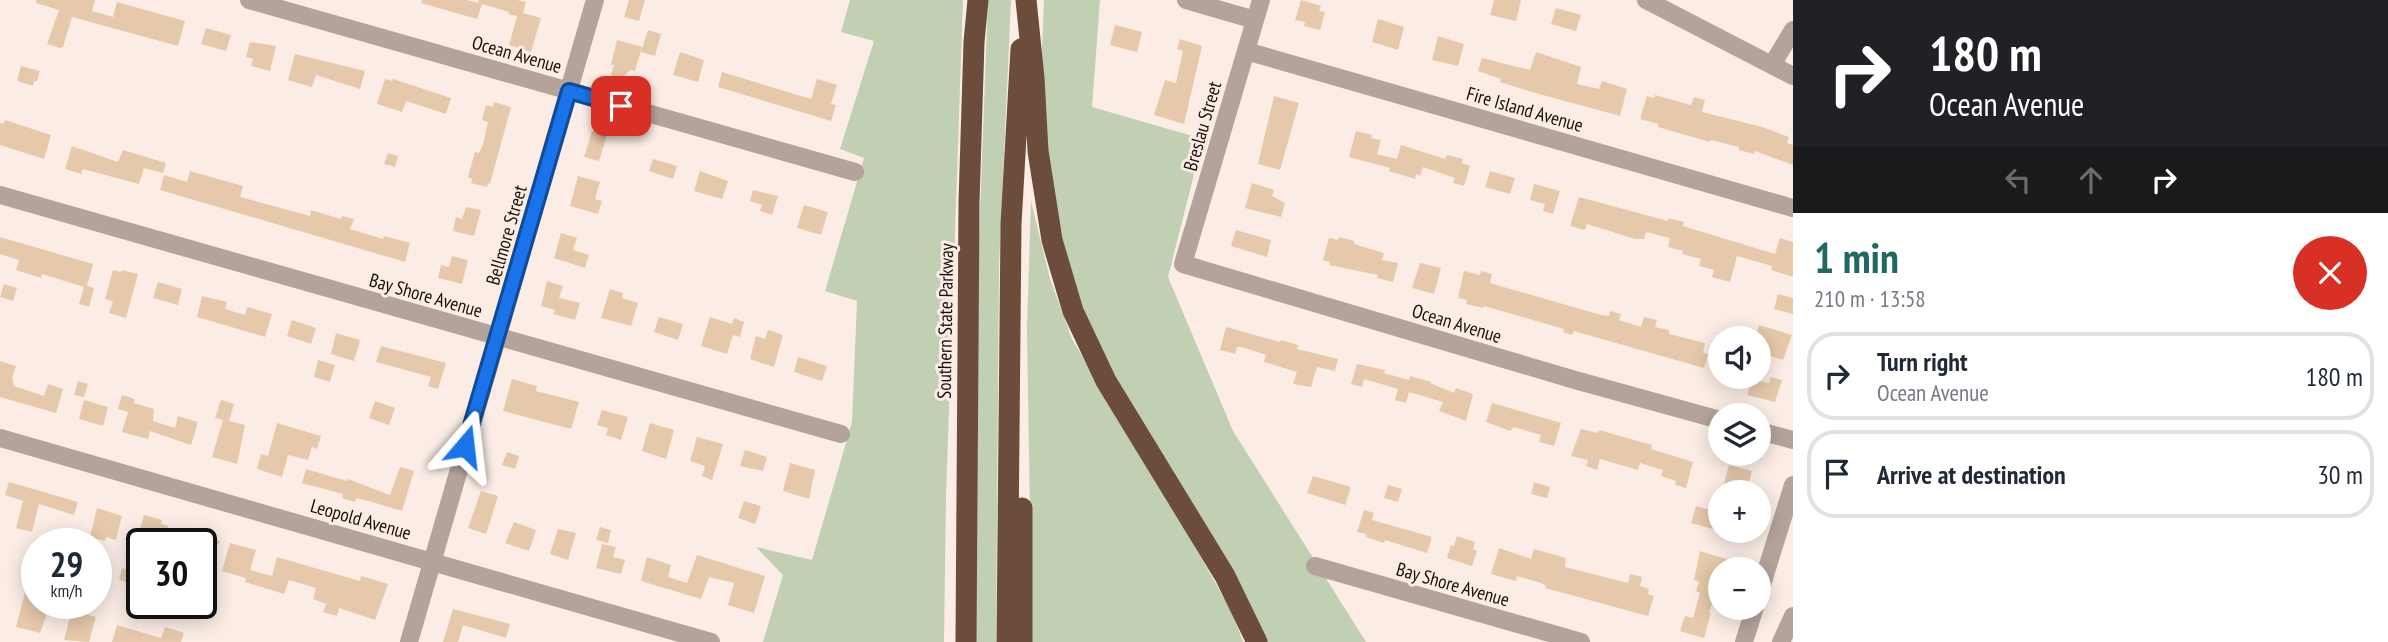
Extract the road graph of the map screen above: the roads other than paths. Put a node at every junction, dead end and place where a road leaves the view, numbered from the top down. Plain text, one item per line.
1 (249, 0) edge
2 (595, 0) edge
3 (978, 0) edge
4 (1024, 0) edge
5 (1186, 0) edge
6 (1261, 0) edge
7 (1646, 0) edge
8 (1255, 20) junction
9 (1793, 30) edge
10 (1246, 51) junction
11 (1772, 65) junction
12 (1793, 76) edge
13 (569, 91) junction
14 (1018, 128) junction
15 (855, 172) dead end
16 (0, 195) edge
17 (1793, 208) edge
18 (1183, 264) joint
19 (498, 337) junction
20 (1708, 417) edge
21 (841, 434) dead end
22 (1771, 434) edge
23 (0, 438) edge
24 (1793, 440) edge
25 (1793, 485) edge
26 (1771, 557) edge
27 (432, 561) junction
28 (1315, 566) dead end
29 (1793, 616) edge
30 (1751, 620) edge
31 (409, 642) edge
32 (711, 642) edge
33 (966, 642) edge
34 (1007, 642) edge
35 (1022, 642) edge
36 (1257, 642) edge
37 (1581, 642) edge
38 (1744, 642) edge
39 (1781, 642) edge

1 - 13 street, Ocean Avenue
2 - 13 street, Bellmore Street
3 - 33 highway, Southern State Parkway
4 - 14 highway
4 - 36 highway
5 - 8 street
6 - 8 street, Breslau Street
7 - 11 street
8 - 10 street, Breslau Street
9 - 11 street
10 - 17 street, Fire Island Avenue
10 - 18 street, Breslau Street
11 - 12 street
13 - 15 street, Ocean Avenue
13 - 19 street, Bellmore Street
14 - 34 highway
14 - 35 highway
16 - 19 street, Bay Shore Avenue
18 - 20 street, Ocean Avenue
19 - 21 street, Bay Shore Avenue
19 - 27 street, Bellmore Street
22 - 24 street
23 - 27 street, Leopold Avenue
25 - 26 street
27 - 31 street, Bellmore Street
27 - 32 street, Leopold Avenue
28 - 37 street, Bay Shore Avenue
29 - 39 street
30 - 38 street

